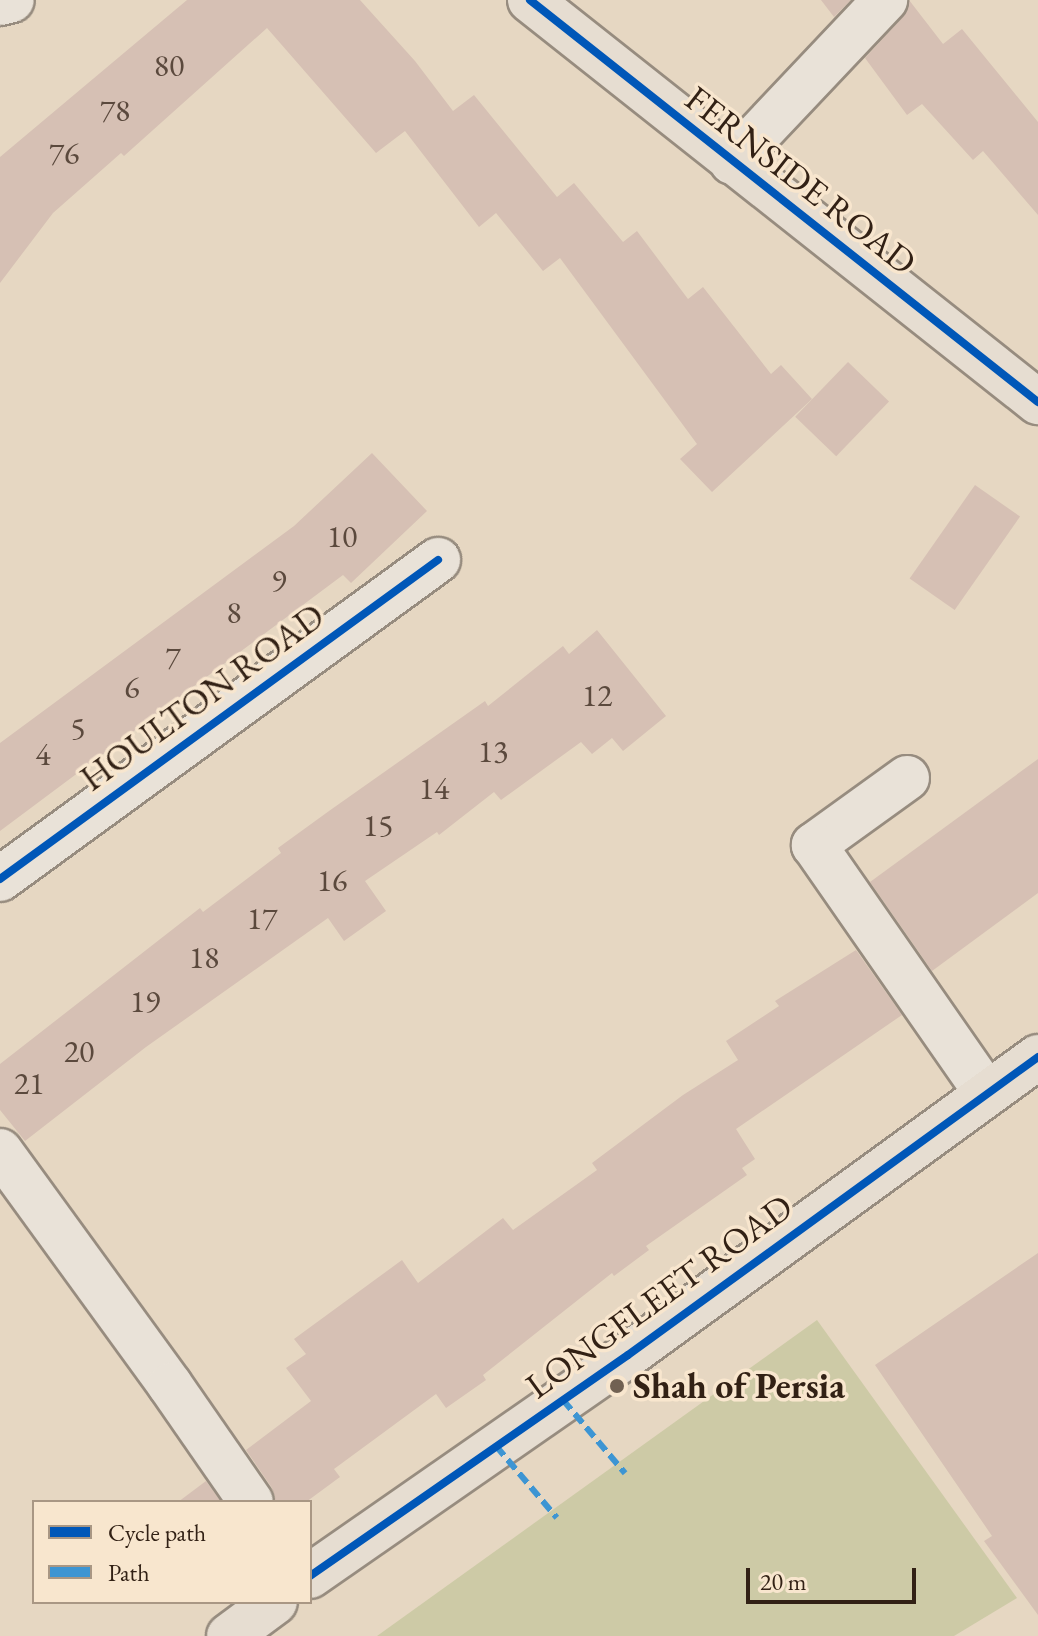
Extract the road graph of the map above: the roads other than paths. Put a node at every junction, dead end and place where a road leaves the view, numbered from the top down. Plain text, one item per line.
1 (12, 0) edge
2 (530, 0) edge
3 (885, 0) edge
4 (0, 3) edge
5 (732, 162) junction
6 (1038, 402) edge
7 (438, 560) dead end
8 (907, 778) dead end
9 (0, 879) edge
10 (1038, 1057) edge
11 (987, 1094) junction
12 (0, 1151) edge
13 (250, 1500) edge
14 (312, 1575) edge
15 (272, 1604) edge
16 (229, 1636) edge

1 - 4 street
2 - 5 main road, FERNSIDE ROAD
3 - 5 street
5 - 6 main road, FERNSIDE ROAD
7 - 9 street, HOULTON ROAD
8 - 11 street
10 - 11 main road, LONGFLEET ROAD
11 - 14 main road, LONGFLEET ROAD
12 - 13 street
15 - 16 main road

